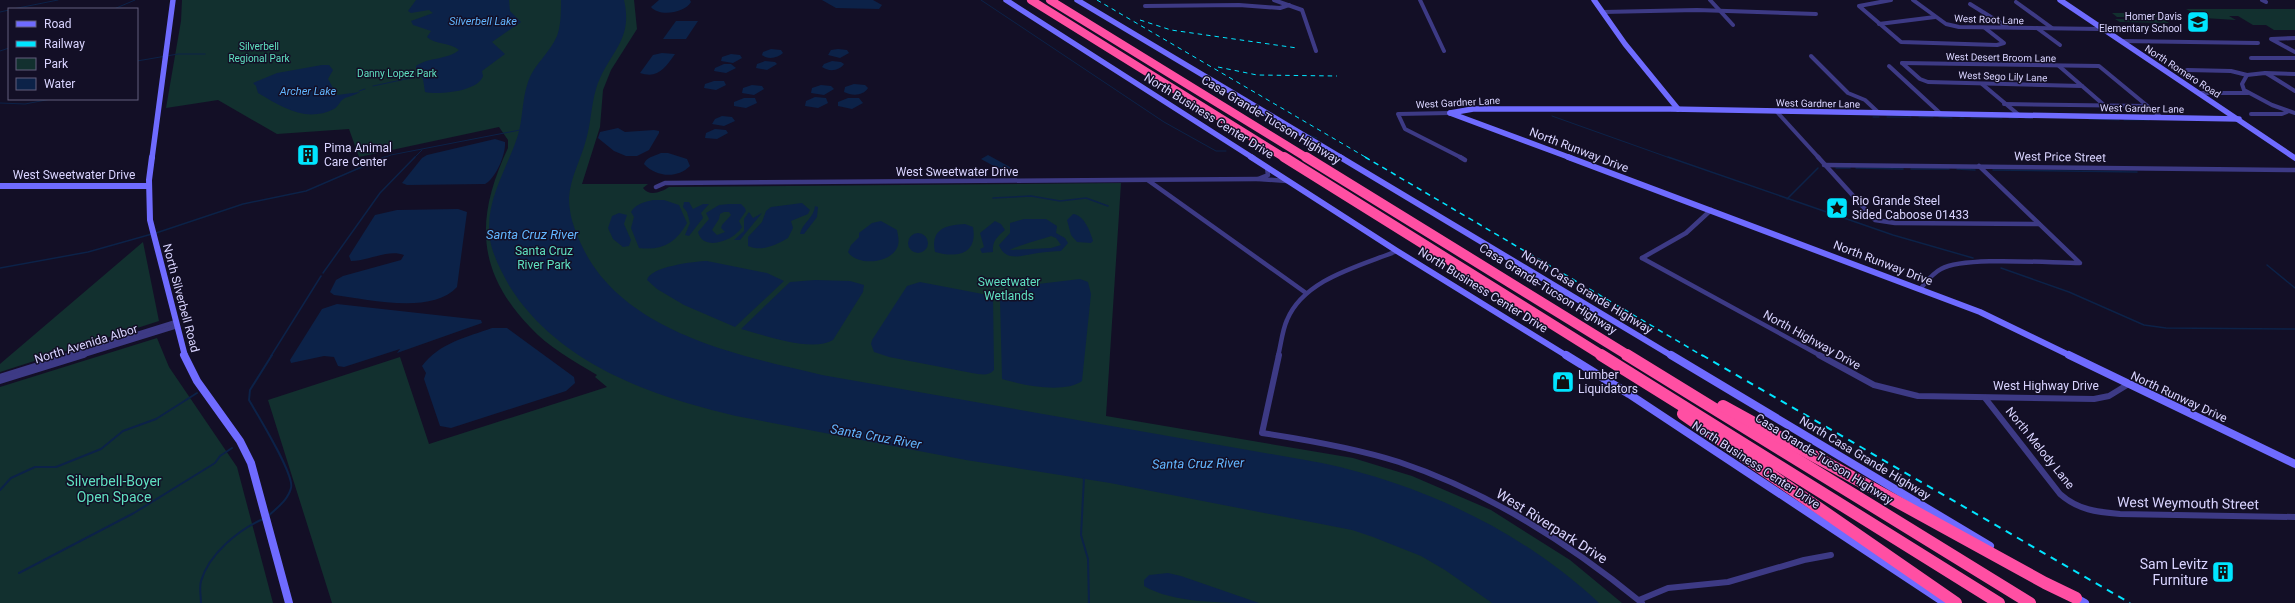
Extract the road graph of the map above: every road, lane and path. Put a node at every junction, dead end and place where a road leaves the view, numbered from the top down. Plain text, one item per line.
1 (173, 0) edge
2 (1006, 0) edge
3 (1031, 0) edge
4 (1050, 0) edge
5 (1077, 0) edge
6 (1274, 0) edge
7 (1420, 0) edge
8 (1594, 0) edge
9 (1710, 0) edge
10 (1891, 0) edge
11 (1913, 0) edge
12 (2060, 0) edge
13 (2262, 0) edge
14 (2016, 2) dead end
15 (2266, 2) dead end
16 (1970, 4) dead end
17 (1289, 5) junction
18 (1145, 6) dead end
19 (1720, 11) junction
20 (1770, 11) junction
21 (1603, 12) junction
22 (1816, 14) dead end
23 (1775, 17) dead end
24 (1935, 17) junction
25 (1879, 24) junction
26 (1733, 26) dead end
27 (1985, 28) junction
28 (2008, 28) junction
29 (2037, 28) junction
30 (2053, 28) junction
31 (2102, 29) junction
32 (2295, 38) edge
33 (2120, 41) junction
34 (2258, 43) dead end
35 (2003, 44) junction
36 (2008, 46) dead end
37 (2060, 46) dead end
38 (1316, 51) dead end
39 (1444, 51) dead end
40 (2295, 52) edge
41 (1811, 56) dead end
42 (2251, 58) dead end
43 (2295, 58) edge
44 (1889, 66) dead end
45 (2059, 66) junction
46 (2187, 70) dead end
47 (2265, 73) junction
48 (2295, 74) edge
49 (2247, 75) junction
50 (1923, 81) joint
51 (1982, 84) junction
52 (2082, 86) junction
53 (2244, 90) junction
54 (2197, 91) junction
55 (2295, 91) edge
56 (2250, 93) junction
57 (1672, 102) junction
58 (2004, 104) junction
59 (2104, 105) junction
60 (2147, 106) junction
61 (1661, 109) junction
62 (1678, 109) junction
63 (1777, 112) junction
64 (2287, 112) junction
65 (1450, 113) junction
66 (1879, 113) junction
67 (2295, 113) edge
68 (1941, 114) junction
69 (2251, 114) dead end
70 (2019, 115) junction
71 (2162, 118) junction
72 (2238, 119) junction
73 (2295, 158) edge
74 (1465, 160) dead end
75 (1824, 165) junction
76 (1979, 166) junction
77 (1267, 168) junction
78 (2295, 170) edge
79 (1258, 179) junction
80 (1148, 180) junction
81 (1170, 180) junction
82 (1291, 182) junction
83 (0, 186) edge
84 (148, 186) junction
85 (656, 187) dead end
86 (1161, 188) junction
87 (1710, 210) junction
88 (2040, 224) junction
89 (1397, 251) junction
90 (1920, 288) junction
91 (1306, 293) junction
92 (177, 324) junction
93 (1618, 348) junction
94 (1609, 360) junction
95 (29, 370) junction
96 (0, 377) edge
97 (0, 381) edge
98 (2127, 385) junction
99 (1985, 398) junction
100 (2295, 464) edge
101 (2081, 508) joint
102 (2295, 517) edge
103 (1831, 555) dead end
104 (2080, 600) edge
105 (1641, 602) edge
106 (289, 603) edge
107 (1945, 603) edge
108 (1956, 603) edge
109 (1999, 603) edge
110 (2030, 603) edge

1 - 84 main road, North Silverbell Road
2 - 77 main road, North Business Center Drive
3 - 94 highway, Casa Grande-Tucson Highway
4 - 93 highway, Casa Grande-Tucson Highway
5 - 104 main road, North Casa Grande Highway
6 - 17 street
7 - 39 street
8 - 21 main road
9 - 19 street
10 - 25 street
11 - 24 street, West Root Lane
12 - 31 main road, North Romero Road
13 - 15 street
14 - 30 street
16 - 28 street
17 - 18 street
17 - 38 street
19 - 20 street
19 - 21 street
19 - 26 street
20 - 22 street
20 - 23 street
21 - 57 main road
24 - 25 street
24 - 27 street, West Root Lane
25 - 35 street
27 - 28 street, West Root Lane
27 - 35 street
28 - 29 street, West Root Lane
29 - 30 street, West Root Lane
29 - 37 street
30 - 31 street, West Root Lane
31 - 33 main road, North Romero Road
32 - 40 street
33 - 34 street
33 - 54 main road, North Romero Road
35 - 36 street
41 - 66 street
42 - 43 street
44 - 68 street
45 - 50 street, West Desert Broom Lane
45 - 52 street
45 - 60 street, West Desert Broom Lane
46 - 49 street
47 - 48 street
47 - 49 street
47 - 55 street
49 - 53 street
50 - 51 street, West Sego Lily Lane
51 - 52 street, West Sego Lily Lane
51 - 58 street
52 - 59 street
53 - 54 street
53 - 56 street
54 - 56 street
54 - 72 main road, North Romero Road
56 - 64 street
57 - 61 main road
57 - 62 main road
58 - 59 street
58 - 70 street
59 - 60 street
60 - 71 street
61 - 62 main road, West Gardner Lane
61 - 65 main road, West Gardner Lane
62 - 63 main road, West Gardner Lane
63 - 66 main road, West Gardner Lane
63 - 75 street
64 - 67 street
64 - 69 street
65 - 74 street, West Gardner Lane
65 - 87 main road, North Runway Drive
66 - 68 main road, West Gardner Lane
68 - 70 main road, West Gardner Lane
70 - 71 main road, West Gardner Lane
71 - 72 main road, West Gardner Lane
72 - 73 main road, North Romero Road
75 - 76 street, West Price Street
75 - 88 street
76 - 78 street, West Price Street
76 - 88 street
77 - 79 street
77 - 82 main road, North Business Center Drive
79 - 81 street, West Sweetwater Drive
79 - 82 street, West Sweetwater Drive
80 - 81 street, West Sweetwater Drive
80 - 85 street, West Sweetwater Drive
80 - 86 street
81 - 86 street
82 - 89 main road, North Business Center Drive
83 - 84 main road, West Sweetwater Drive
84 - 92 main road, North Silverbell Road
86 - 91 street
87 - 90 main road, North Runway Drive
87 - 99 street, North Highway Drive
88 - 90 street
89 - 91 street
89 - 107 main road, North Business Center Drive
90 - 98 main road, North Runway Drive
91 - 105 street, West Riverpark Drive
92 - 95 street, North Avenida Albor
92 - 106 main road, North Silverbell Road
93 - 104 highway
93 - 110 highway, Casa Grande-Tucson Highway
94 - 108 highway
94 - 109 highway, Casa Grande-Tucson Highway
95 - 96 street, North Avenida Albor
95 - 97 street, North Avenida Albor
98 - 99 street, West Highway Drive
98 - 100 main road, North Runway Drive
99 - 101 street, North Melody Lane
101 - 102 street, West Weymouth Street
103 - 105 street, West Riverpark Drive

